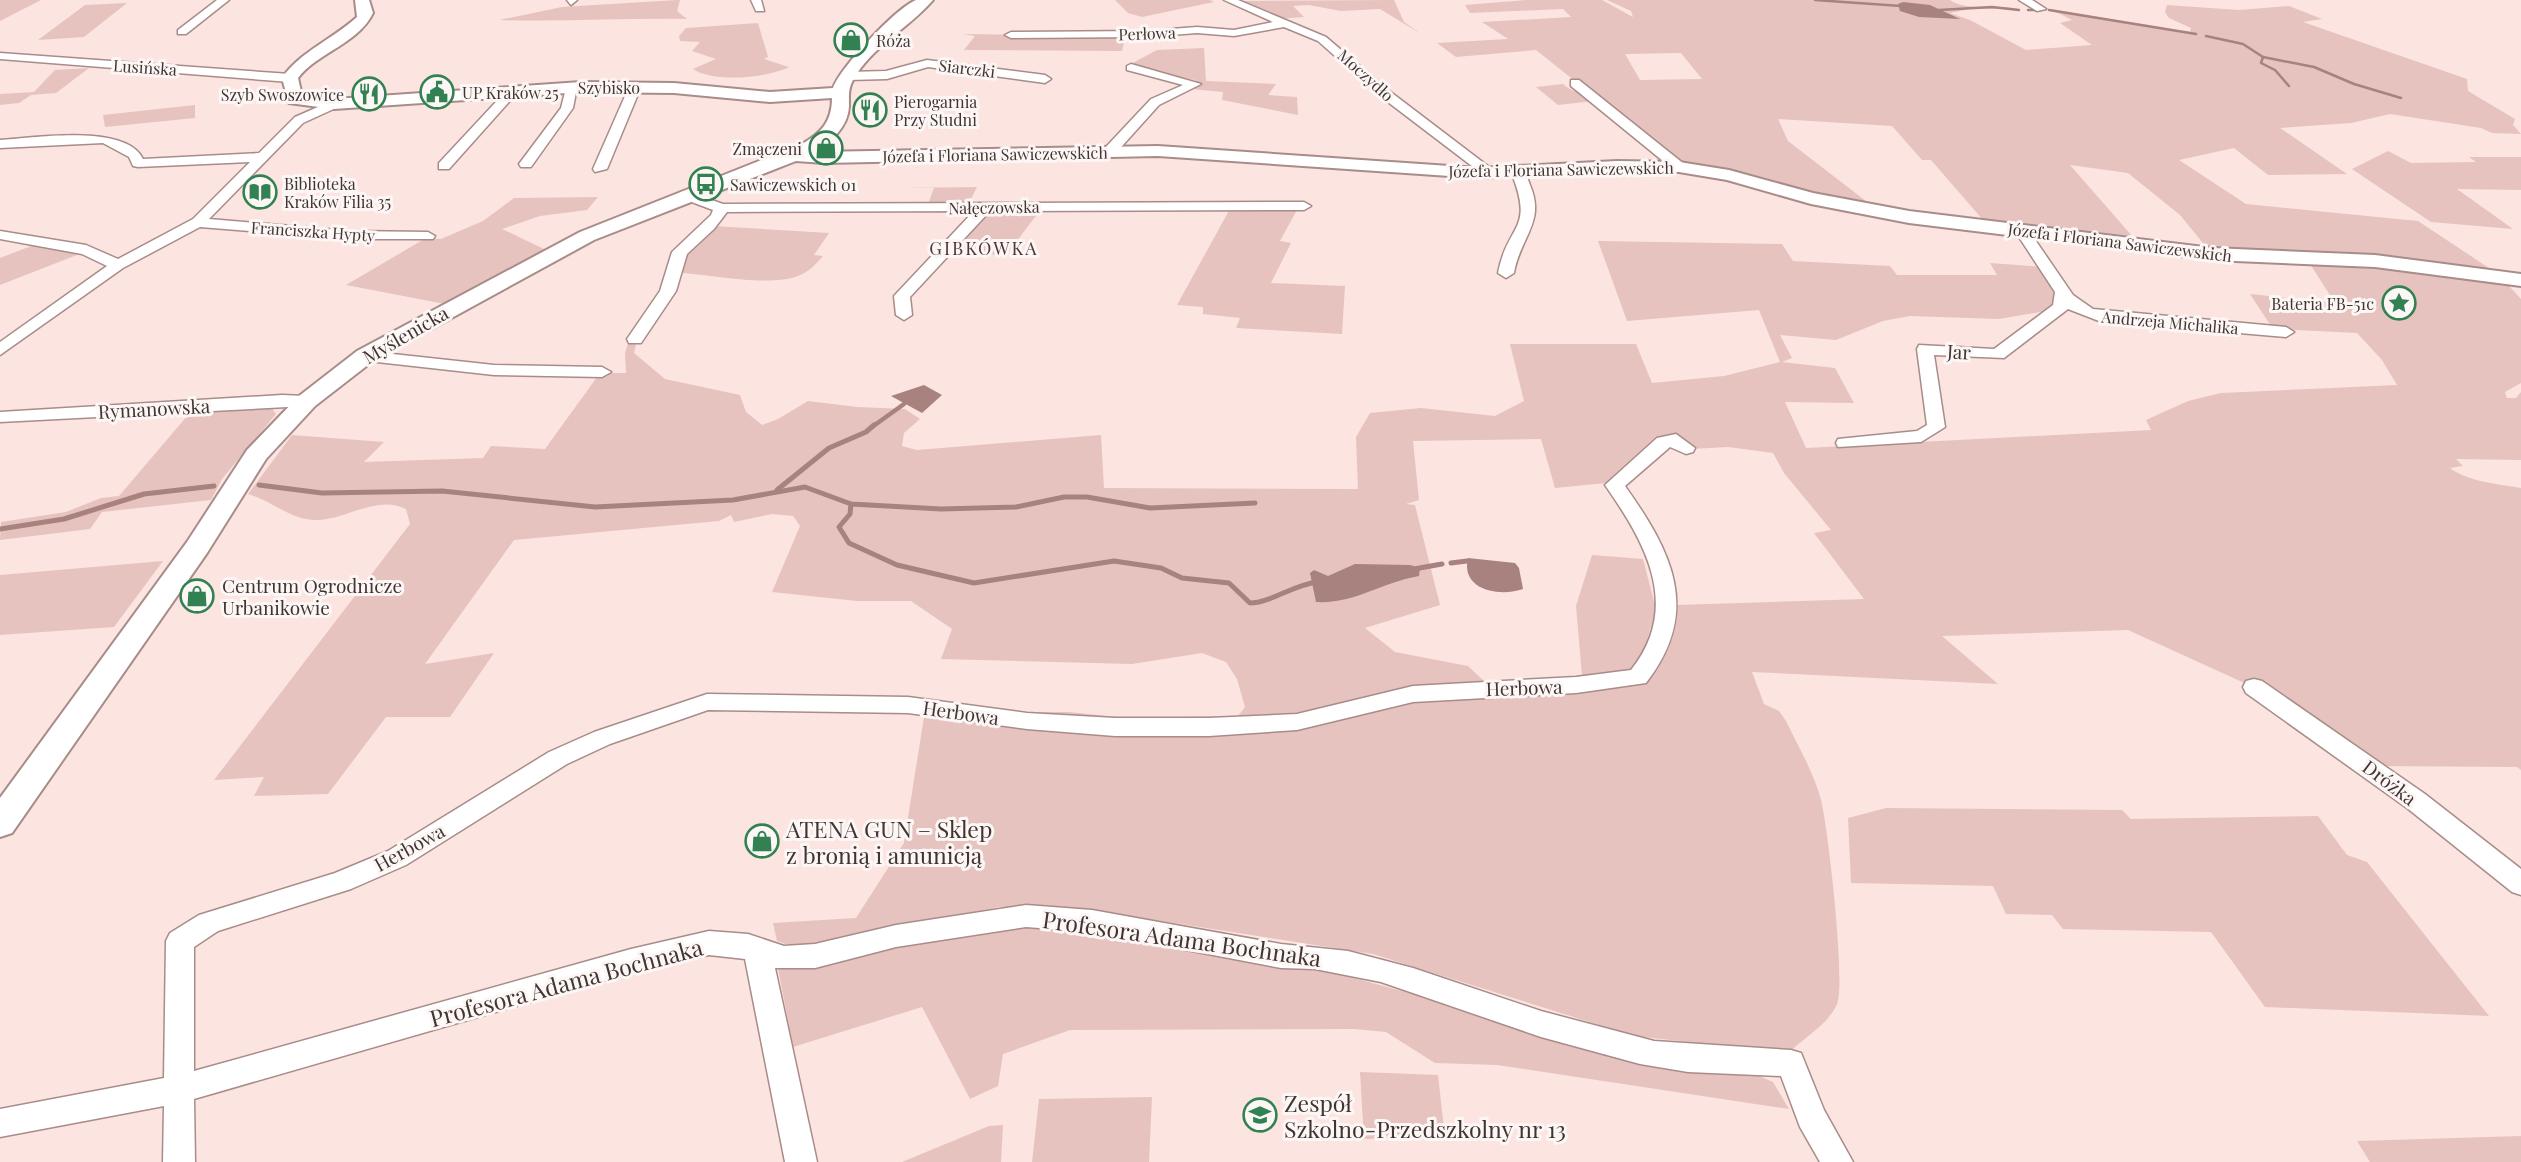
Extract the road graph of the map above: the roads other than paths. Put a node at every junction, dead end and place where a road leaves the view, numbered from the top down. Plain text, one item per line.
1 (224, 0) edge
2 (362, 0) edge
3 (926, 0) edge
4 (1229, 0) edge
5 (2024, 0) edge
6 (2041, 9) dead end
7 (1283, 24) junction
8 (182, 32) dead end
9 (1011, 35) dead end
10 (0, 56) edge
11 (1131, 68) dead end
12 (848, 76) junction
13 (290, 78) junction
14 (1045, 79) dead end
15 (1575, 83) dead end
16 (571, 87) junction
17 (635, 87) junction
18 (511, 93) junction
19 (840, 93) junction
20 (295, 100) junction
21 (334, 104) junction
22 (299, 120) junction
23 (0, 144) edge
24 (1109, 152) junction
25 (799, 153) junction
26 (265, 157) junction
27 (526, 164) dead end
28 (444, 166) dead end
29 (1679, 167) junction
30 (600, 169) dead end
31 (1518, 172) junction
32 (1490, 173) junction
33 (687, 195) junction
34 (1304, 206) dead end
35 (721, 208) junction
36 (985, 208) junction
37 (198, 222) junction
38 (2022, 230) junction
39 (0, 235) edge
40 (428, 236) dead end
41 (118, 265) junction
42 (1506, 273) dead end
43 (2521, 280) edge
44 (2063, 292) junction
45 (904, 315) dead end
46 (2286, 332) dead end
47 (635, 339) dead end
48 (0, 350) edge
49 (365, 356) junction
50 (602, 372) dead end
51 (307, 401) junction
52 (0, 417) edge
53 (1845, 443) dead end
54 (1686, 448) dead end
55 (2254, 687) dead end
56 (0, 824) edge
57 (2521, 884) edge
58 (758, 952) junction
59 (180, 1089) junction
60 (0, 1124) edge
61 (178, 1162) edge
62 (801, 1162) edge
63 (1837, 1162) edge

1 - 8 street
2 - 13 street
3 - 12 street, Myślenicka
4 - 7 street, Moczydło
5 - 6 street
7 - 9 street, Perłowa
7 - 32 street, Moczydło
10 - 13 street, Lusińska
11 - 24 street
12 - 14 street, Siarczki
12 - 19 street, Myślenicka
13 - 20 street
15 - 29 street
16 - 17 street, Szybisko
16 - 18 street, Szybisko
16 - 27 street
17 - 19 street, Szybisko
17 - 30 street
18 - 21 street, Szybisko
18 - 28 street
19 - 25 street, Myślenicka
20 - 21 street, Szybisko
20 - 22 street
21 - 22 street
22 - 26 street
23 - 26 street
24 - 25 street, Józefa i Floriana Sawiczewskich
24 - 32 street, Józefa i Floriana Sawiczewskich
25 - 33 street, Myślenicka
26 - 37 street
29 - 31 street, Józefa i Floriana Sawiczewskich
29 - 38 street, Józefa i Floriana Sawiczewskich
31 - 32 street, Józefa i Floriana Sawiczewskich
31 - 42 street
33 - 35 street, Nałęczowska
33 - 49 street, Myślenicka
34 - 36 street, Nałęczowska
35 - 36 street, Nałęczowska
35 - 47 street
36 - 45 street
37 - 40 street, Franciszka Hypty
37 - 41 street
38 - 43 street, Józefa i Floriana Sawiczewskich
38 - 44 street
39 - 41 street
41 - 48 street
44 - 46 street, Andrzeja Michalika
44 - 53 street, Jar
49 - 50 street
49 - 51 street, Myślenicka
51 - 52 street, Rymanowska
51 - 56 street, Myślenicka
54 - 59 street, Herbowa
55 - 57 street, Dróżka
58 - 59 street, Profesora Adama Bochnaka
58 - 62 street
58 - 63 street, Profesora Adama Bochnaka
59 - 60 street, Profesora Adama Bochnaka
59 - 61 street

